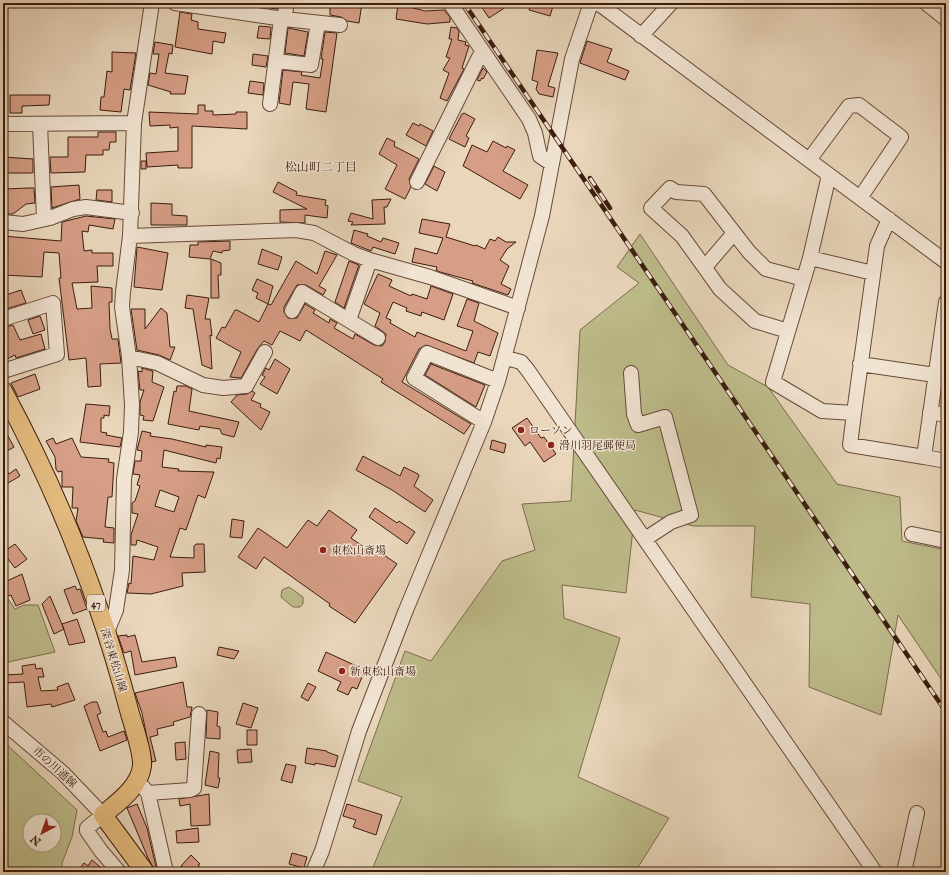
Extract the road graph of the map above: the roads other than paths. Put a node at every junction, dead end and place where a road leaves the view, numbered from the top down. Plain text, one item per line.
1 (152, 3) edge
2 (175, 3) edge
3 (287, 3) edge
4 (450, 3) edge
5 (590, 3) edge
6 (598, 3) edge
7 (671, 3) edge
8 (926, 3) edge
9 (283, 19) junction
10 (946, 19) edge
11 (318, 23) junction
12 (340, 25) dead end
13 (641, 36) junction
14 (482, 51) junction
15 (276, 61) junction
16 (270, 104) dead end
17 (134, 123) junction
18 (3, 124) edge
19 (40, 124) junction
20 (809, 160) junction
21 (552, 164) junction
22 (829, 175) junction
23 (417, 182) dead end
24 (860, 198) junction
25 (132, 213) junction
26 (44, 219) junction
27 (889, 219) junction
28 (3, 222) edge
29 (734, 233) junction
30 (130, 236) junction
31 (810, 258) junction
32 (370, 260) junction
33 (946, 262) edge
34 (704, 267) junction
35 (873, 273) junction
36 (804, 279) junction
37 (946, 302) edge
38 (518, 308) junction
39 (292, 311) dead end
40 (3, 319) edge
41 (349, 320) junction
42 (788, 331) junction
43 (378, 338) dead end
44 (265, 352) dead end
45 (129, 357) junction
46 (506, 358) junction
47 (860, 364) junction
48 (3, 371) edge
49 (631, 373) dead end
50 (935, 375) junction
51 (498, 381) junction
52 (3, 390) edge
53 (930, 412) junction
54 (854, 413) junction
55 (946, 415) edge
56 (484, 422) junction
57 (924, 457) junction
58 (946, 461) edge
59 (912, 534) dead end
60 (645, 539) junction
61 (946, 541) edge
62 (107, 632) junction
63 (199, 714) dead end
64 (3, 722) edge
65 (142, 787) junction
66 (917, 813) dead end
67 (103, 815) junction
68 (119, 872) edge
69 (145, 872) edge
70 (166, 872) edge
71 (313, 872) edge
72 (875, 872) edge
73 (904, 872) edge

1 - 17 street
2 - 9 street
3 - 9 street
4 - 14 street
5 - 21 street
6 - 13 street
7 - 13 street
8 - 10 street
9 - 11 street
9 - 15 street
11 - 12 street
11 - 15 street
13 - 20 street
14 - 21 street
14 - 23 street
15 - 16 street
17 - 19 street
17 - 25 street
18 - 19 street
19 - 26 street
20 - 22 street
20 - 24 street
21 - 38 street
22 - 24 street
22 - 31 street
24 - 27 street
25 - 26 street
25 - 30 street
26 - 28 street
27 - 33 street
27 - 35 street
29 - 34 street
29 - 34 street
29 - 36 street
30 - 32 street
30 - 45 street
31 - 35 street
31 - 36 street
32 - 38 street
32 - 41 street
34 - 42 street
35 - 47 street
36 - 42 street
37 - 50 street
38 - 46 street
39 - 41 street
40 - 48 street
41 - 43 street
42 - 54 street
44 - 45 street
45 - 62 street
46 - 51 street
46 - 60 street
47 - 50 street
47 - 54 street
49 - 60 street
50 - 53 street
51 - 56 street
51 - 56 street
52 - 62 main road, 深谷東松山線 / 47
53 - 55 street
53 - 57 street
54 - 57 street
56 - 71 street
57 - 58 street
59 - 61 street
60 - 72 street
62 - 65 main road, 深谷東松山線 / 47
63 - 65 street
64 - 67 street, 市の川通線
65 - 67 main road, 深谷東松山線 / 47
65 - 70 street
66 - 73 street
67 - 68 street
67 - 69 main road

